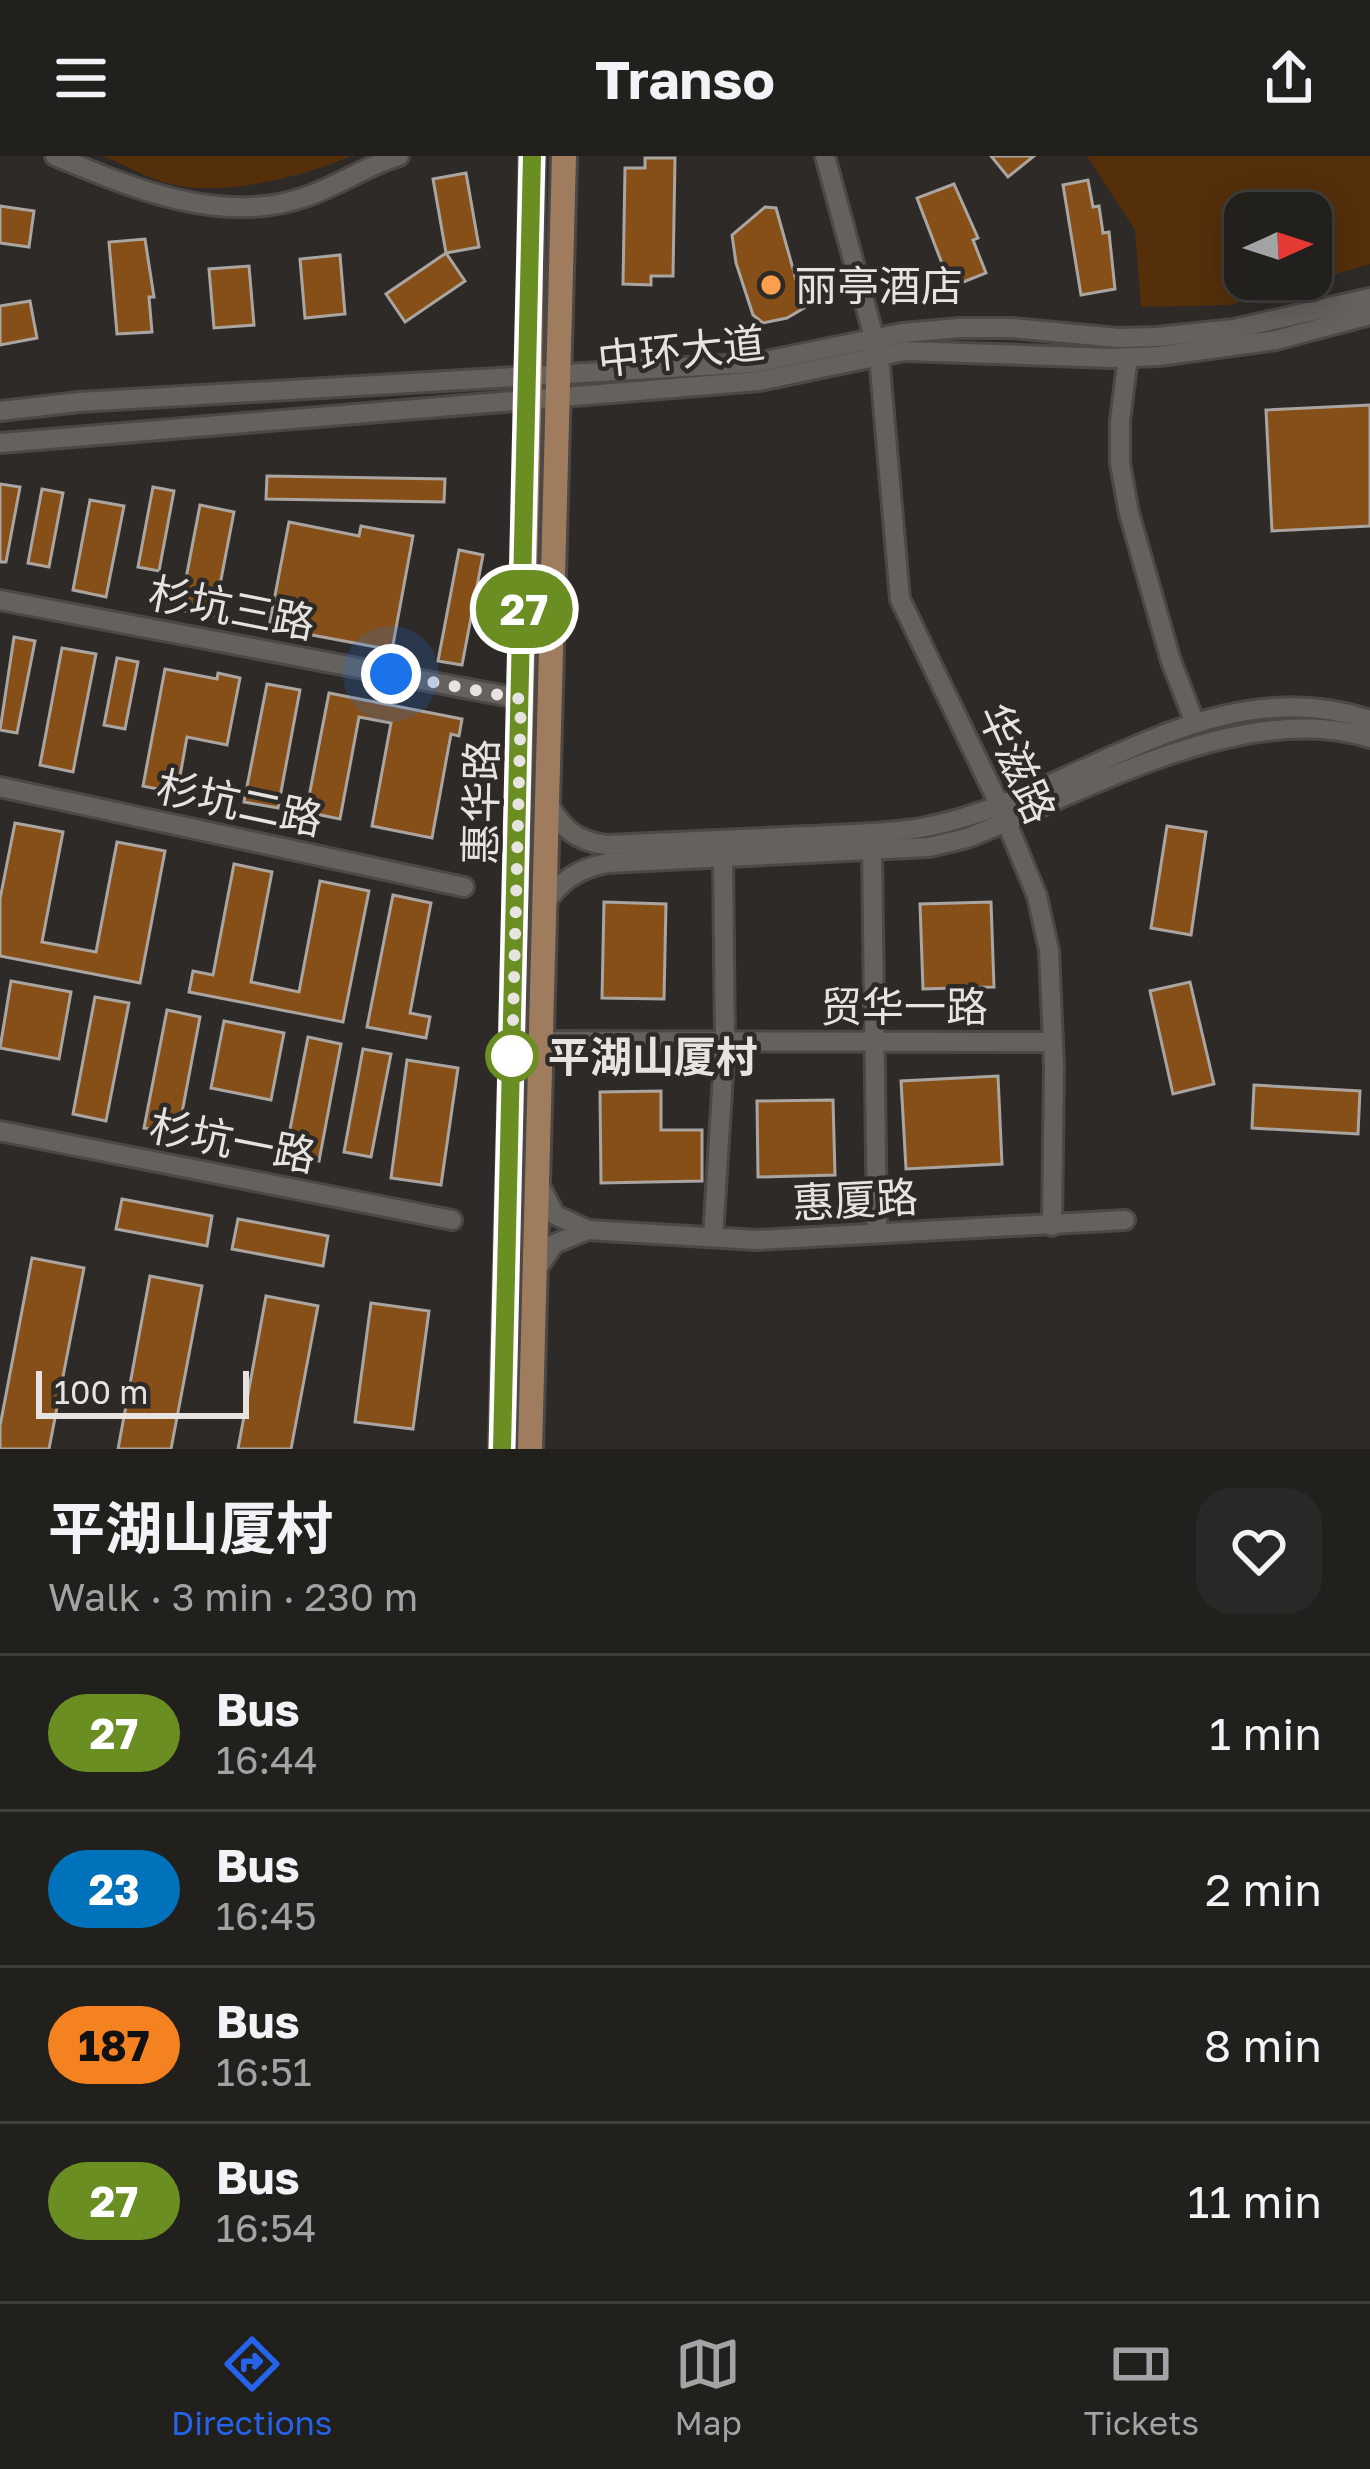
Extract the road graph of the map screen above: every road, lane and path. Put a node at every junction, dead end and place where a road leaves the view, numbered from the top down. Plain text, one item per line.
1 (55, 156) edge
2 (399, 156) edge
3 (532, 156) edge
4 (564, 156) edge
5 (825, 156) edge
6 (1368, 309) edge
7 (876, 347) junction
8 (1128, 357) junction
9 (556, 386) junction
10 (530, 388) junction
11 (0, 411) edge
12 (0, 443) edge
13 (0, 600) edge
14 (521, 699) junction
15 (1370, 720) edge
16 (1195, 723) junction
17 (1370, 738) edge
18 (0, 787) edge
19 (547, 800) junction
20 (1002, 813) junction
21 (872, 852) junction
22 (723, 858) junction
23 (464, 887) dead end
24 (544, 906) junction
25 (539, 1041) junction
26 (725, 1042) junction
27 (875, 1042) junction
28 (1053, 1042) junction
29 (0, 1130) edge
30 (539, 1181) junction
31 (452, 1220) dead end
32 (1125, 1220) dead end
33 (1052, 1226) junction
34 (588, 1230) junction
35 (878, 1232) junction
36 (713, 1237) junction
37 (537, 1270) junction
38 (502, 1449) edge
39 (530, 1449) edge

1 - 2 street
3 - 10 main road, 惠华路
4 - 9 main road, 惠华路
5 - 7 street, 华滋路
6 - 7 street, 中环大道
6 - 8 street, 中环大道
7 - 8 street, 中环大道
7 - 9 street, 中环大道
7 - 20 street, 华滋路
8 - 16 street
9 - 10 street, 中环大道
9 - 19 main road, 惠华路
10 - 11 street, 中环大道
10 - 12 street, 中环大道
10 - 14 main road, 惠华路
13 - 14 street, 杉坑三路
14 - 38 main road, 惠华路
15 - 16 street
16 - 20 street
17 - 20 street
18 - 23 street, 杉坑二路
19 - 20 street
19 - 24 main road, 惠华路
20 - 21 street
20 - 28 street, 华滋路
21 - 22 street
21 - 27 street
22 - 24 street
22 - 26 street
24 - 25 main road, 惠华路
25 - 26 street, 贸华一路
25 - 30 main road, 惠华路
26 - 27 street, 贸华一路
26 - 36 street
27 - 28 street, 贸华一路
27 - 35 street
28 - 33 street, 华滋路
29 - 31 street, 杉坑一路
30 - 34 street
30 - 37 main road, 惠华路
32 - 33 street, 惠厦路
33 - 35 street, 惠厦路
34 - 36 street, 惠厦路
34 - 37 street
35 - 36 street, 惠厦路
37 - 39 main road, 惠华路

